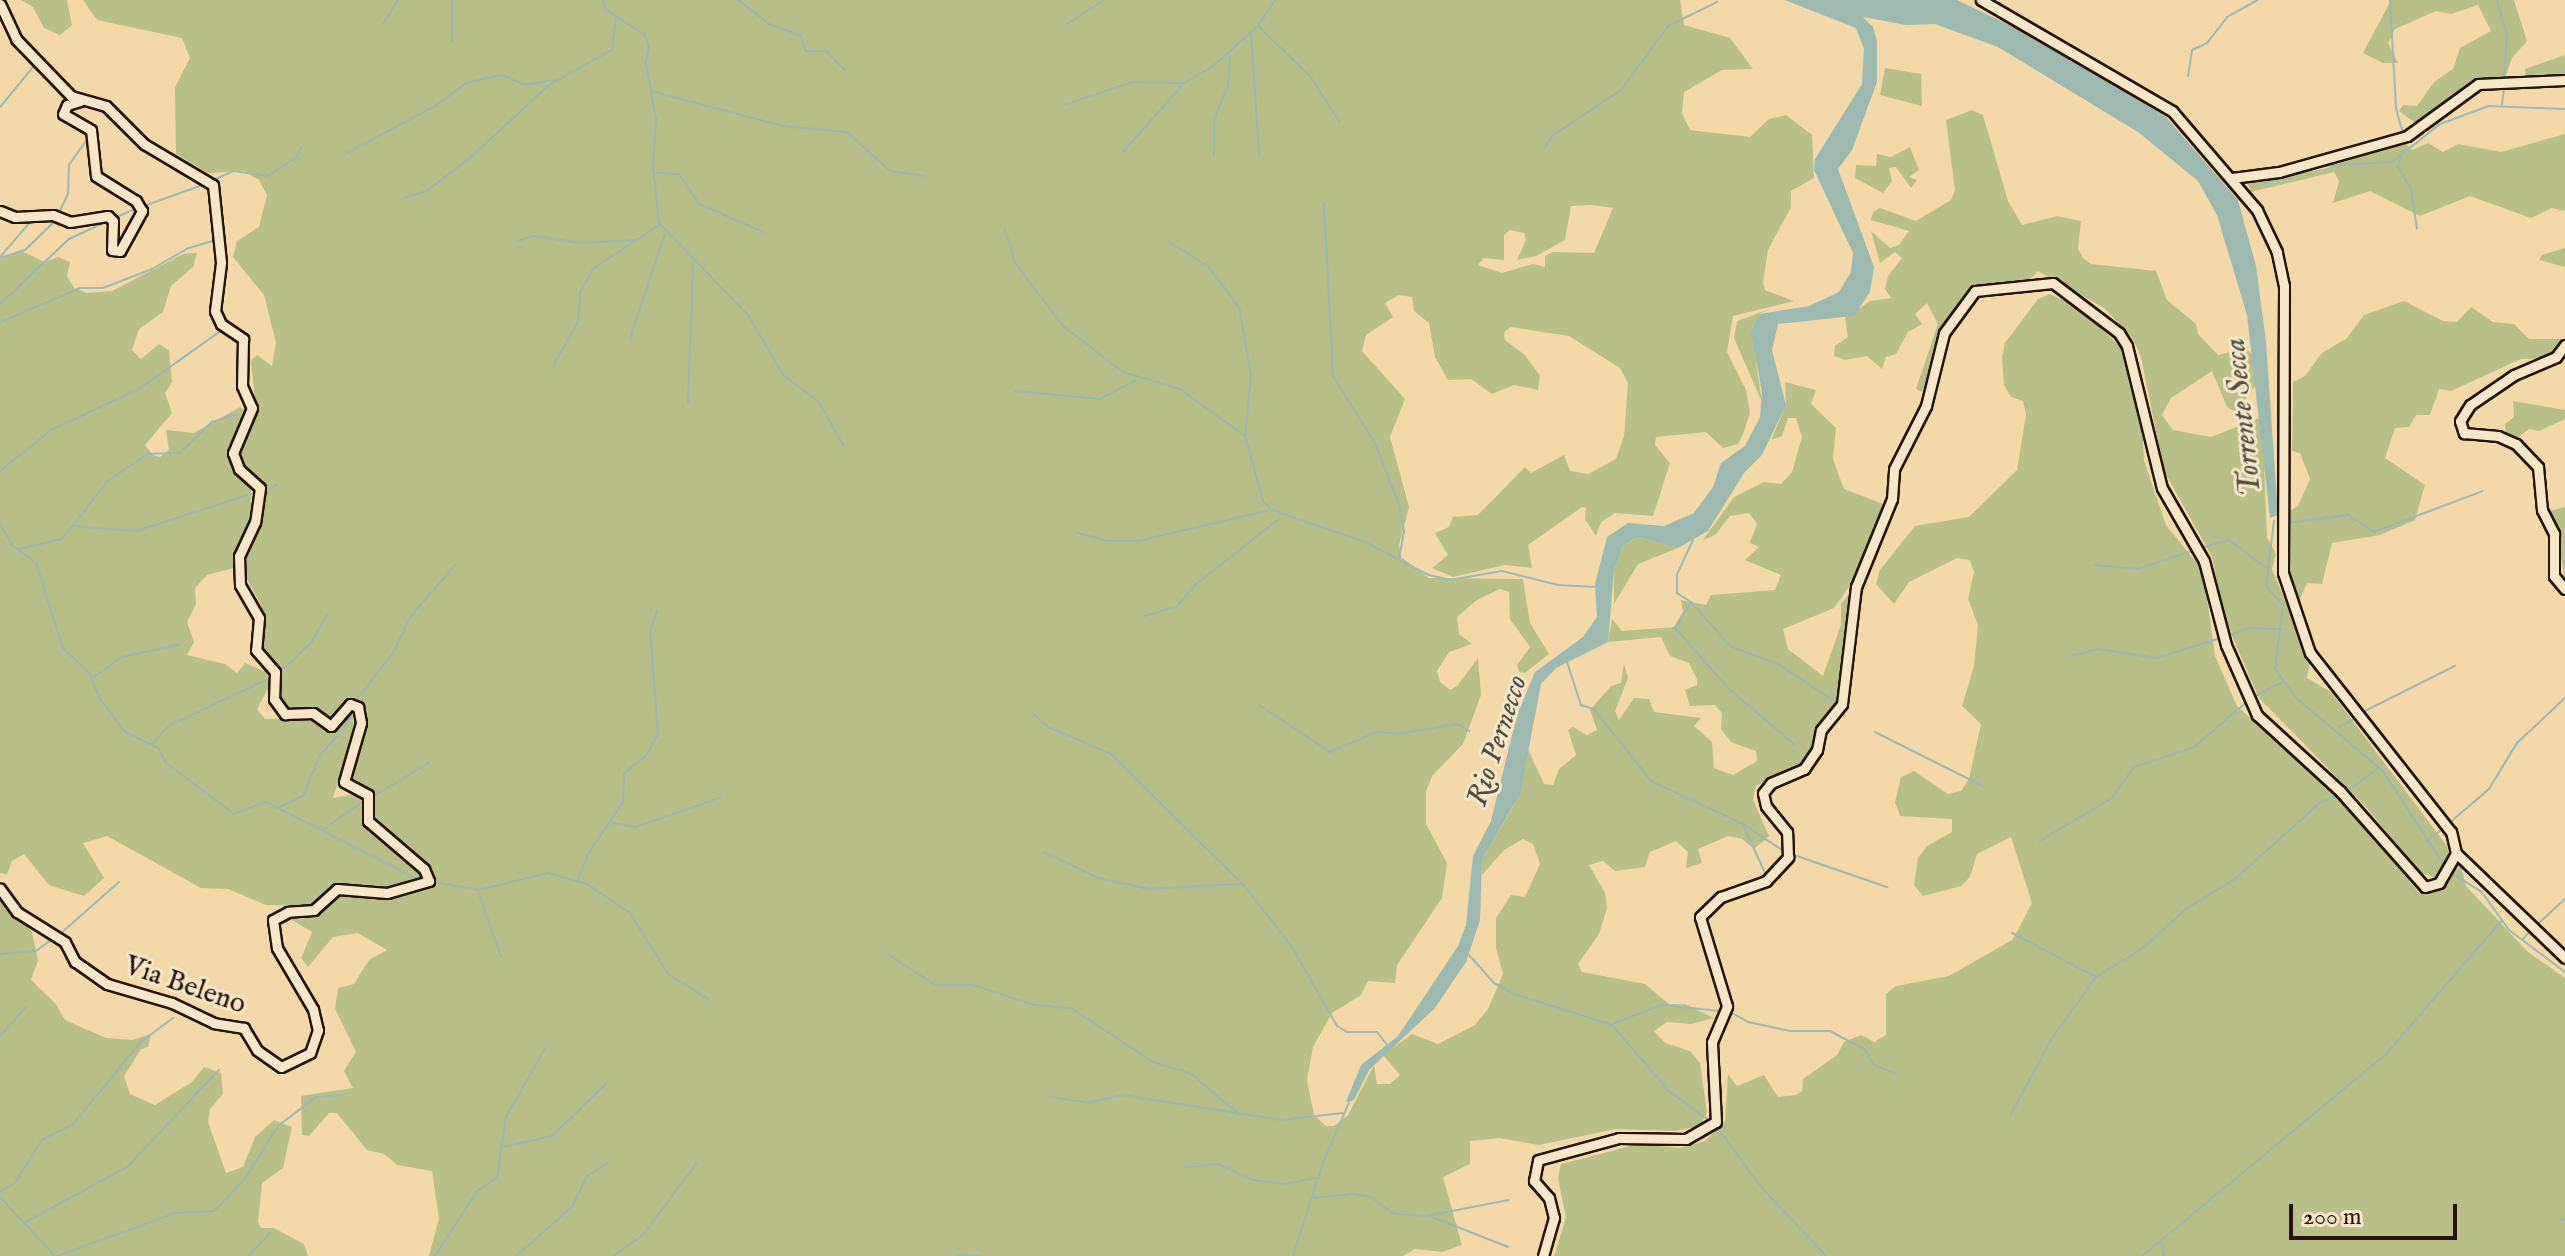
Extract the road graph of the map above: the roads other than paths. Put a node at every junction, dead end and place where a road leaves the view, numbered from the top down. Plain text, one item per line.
1 (1981, 0) edge
2 (0, 4) edge
3 (2565, 80) edge
4 (81, 101) junction
5 (2232, 178) junction
6 (0, 211) edge
7 (2565, 345) edge
8 (2565, 589) edge
9 (2455, 857) junction
10 (0, 889) edge
11 (2565, 958) edge
12 (1543, 1256) edge

1 - 5 main road
2 - 4 main road
3 - 5 main road
4 - 6 main road
4 - 10 main road, Via Beleno
5 - 9 main road
7 - 8 main road
9 - 11 main road
9 - 12 main road

